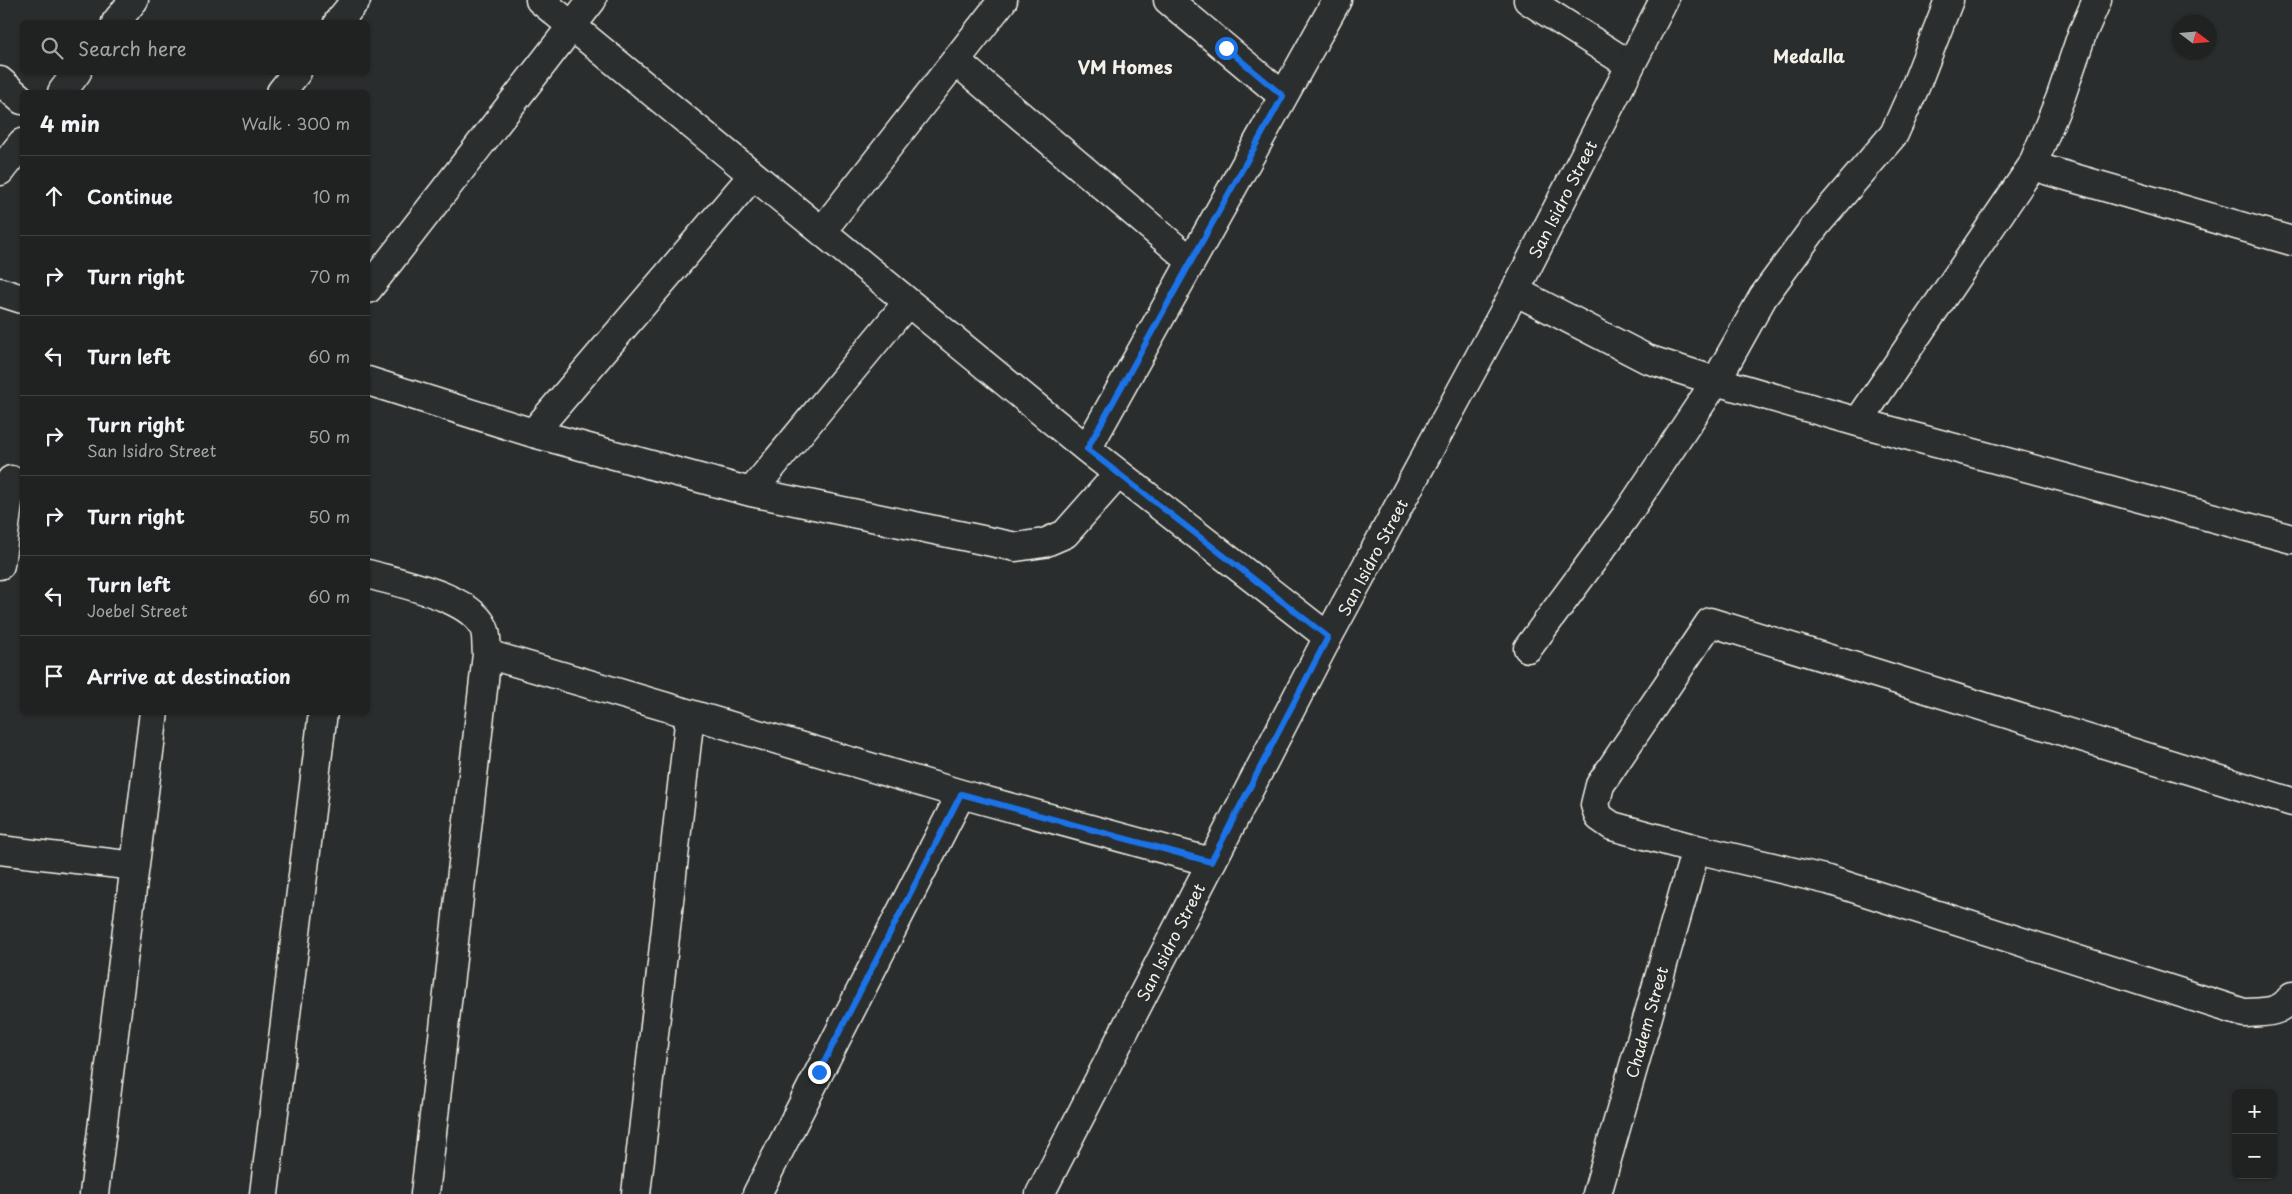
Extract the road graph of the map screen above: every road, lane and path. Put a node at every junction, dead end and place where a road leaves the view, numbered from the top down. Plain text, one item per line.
1 (134, 0) edge
2 (356, 0) edge
3 (540, 0) edge
4 (592, 0) edge
5 (1004, 0) edge
6 (1168, 0) edge
7 (1337, 0) edge
8 (1528, 0) edge
9 (1664, 0) edge
10 (1949, 0) edge
11 (2097, 0) edge
12 (118, 20) edge
13 (340, 20) edge
14 (572, 27) junction
15 (956, 61) junction
16 (1630, 65) junction
17 (75, 75) edge
18 (295, 75) edge
19 (0, 81) edge
20 (64, 90) edge
21 (283, 90) edge
22 (1283, 96) junction
23 (20, 98) edge
24 (20, 146) edge
25 (2032, 166) junction
26 (0, 171) edge
27 (753, 175) junction
28 (822, 231) junction
29 (2292, 241) edge
30 (1191, 261) junction
31 (370, 286) edge
32 (1515, 291) junction
33 (0, 292) edge
34 (20, 298) edge
35 (908, 302) junction
36 (1716, 381) junction
37 (370, 382) edge
38 (1858, 422) junction
39 (533, 433) junction
40 (1087, 449) junction
41 (1118, 474) junction
42 (11, 480) edge
43 (752, 492) junction
44 (2292, 539) edge
45 (0, 565) edge
46 (370, 575) edge
47 (1328, 637) junction
48 (1528, 648) dead end
49 (487, 654) junction
50 (154, 715) edge
51 (323, 715) edge
52 (690, 715) junction
53 (961, 794) junction
54 (2292, 802) edge
55 (1696, 849) junction
56 (0, 850) edge
57 (1211, 862) junction
58 (135, 866) junction
59 (2292, 996) edge
60 (94, 1194) edge
61 (264, 1194) edge
62 (425, 1194) edge
63 (636, 1194) edge
64 (757, 1194) edge
65 (1040, 1194) edge
66 (1596, 1194) edge

1 - 12 street
2 - 13 street
3 - 14 street
4 - 14 street
5 - 15 street
6 - 22 street
7 - 22 street
8 - 16 street
9 - 16 street, San Isidro Street
10 - 36 street
11 - 25 street
14 - 27 street
14 - 31 street
15 - 28 street
15 - 30 street
16 - 32 street, San Isidro Street
17 - 20 street
18 - 21 street
19 - 23 street
22 - 30 street
24 - 26 street
25 - 29 street
25 - 38 street
27 - 28 street
27 - 39 street
28 - 35 street
30 - 40 street
32 - 36 street
32 - 47 street, San Isidro Street
33 - 34 street
35 - 40 street
35 - 43 street
36 - 38 street
36 - 48 street
37 - 39 street
38 - 44 street
39 - 43 street
40 - 41 street
41 - 43 street
41 - 47 street
42 - 45 street
46 - 49 street
47 - 57 street, San Isidro Street
49 - 52 street
49 - 62 street
50 - 58 street
51 - 61 street
52 - 53 street
52 - 63 street
53 - 57 street
53 - 64 street
54 - 55 street
55 - 59 street
55 - 66 street, Chadem Street
56 - 58 street
57 - 65 street, San Isidro Street
58 - 60 street

